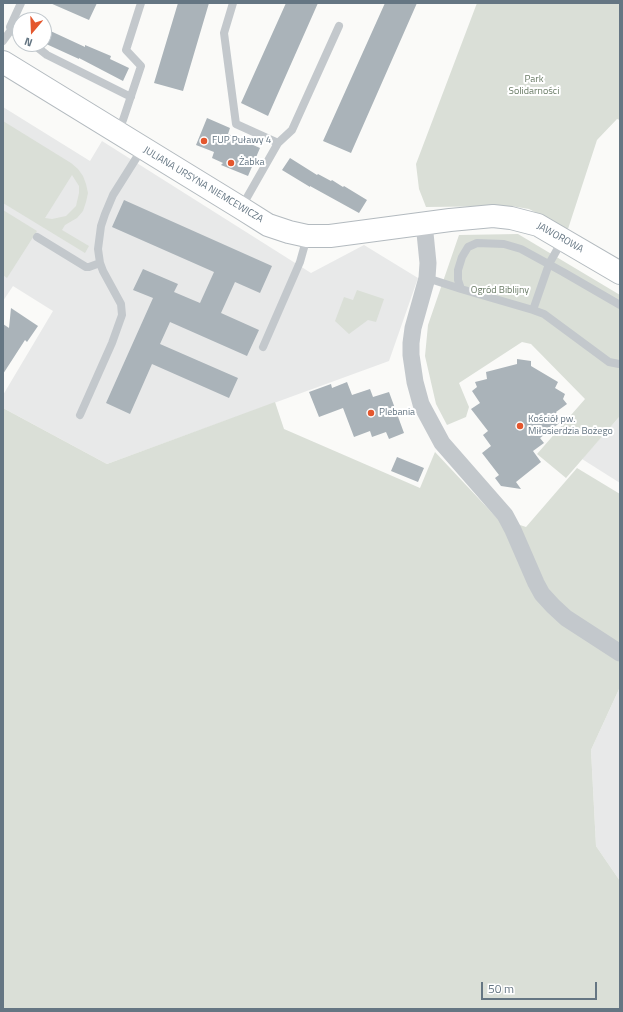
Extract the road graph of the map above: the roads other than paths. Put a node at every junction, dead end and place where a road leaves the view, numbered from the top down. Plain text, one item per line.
1 (21, 3) edge
2 (141, 3) edge
3 (233, 3) edge
4 (339, 26) dead end
5 (11, 30) joint
6 (3, 41) edge
7 (43, 52) edge
8 (3, 62) edge
9 (131, 97) junction
10 (116, 132) junction
11 (278, 143) junction
12 (142, 148) junction
13 (241, 208) junction
14 (424, 223) junction
15 (307, 236) junction
16 (37, 237) dead end
17 (563, 239) junction
18 (100, 263) junction
19 (549, 264) junction
20 (620, 273) edge
21 (427, 278) junction
22 (461, 289) junction
23 (620, 306) edge
24 (533, 310) junction
25 (263, 347) dead end
26 (620, 364) edge
27 (80, 415) dead end
28 (620, 653) edge

1 - 5 lane
2 - 9 lane
3 - 11 lane
4 - 11 lane
5 - 6 lane
7 - 9 lane
8 - 10 street, JULIANA URSYNA NIEMCEWICZA
9 - 10 lane
10 - 12 street, JULIANA URSYNA NIEMCEWICZA
11 - 13 lane
12 - 13 street, JULIANA URSYNA NIEMCEWICZA
12 - 18 lane
13 - 15 street, JULIANA URSYNA NIEMCEWICZA
14 - 15 street, JULIANA URSYNA NIEMCEWICZA
14 - 17 street, JAWOROWA
14 - 21 street
15 - 25 lane
16 - 18 lane
17 - 19 lane
17 - 20 street, JAWOROWA
18 - 27 lane
19 - 22 lane
19 - 23 lane
19 - 24 lane
21 - 22 lane
21 - 28 street
22 - 24 lane
24 - 26 lane

